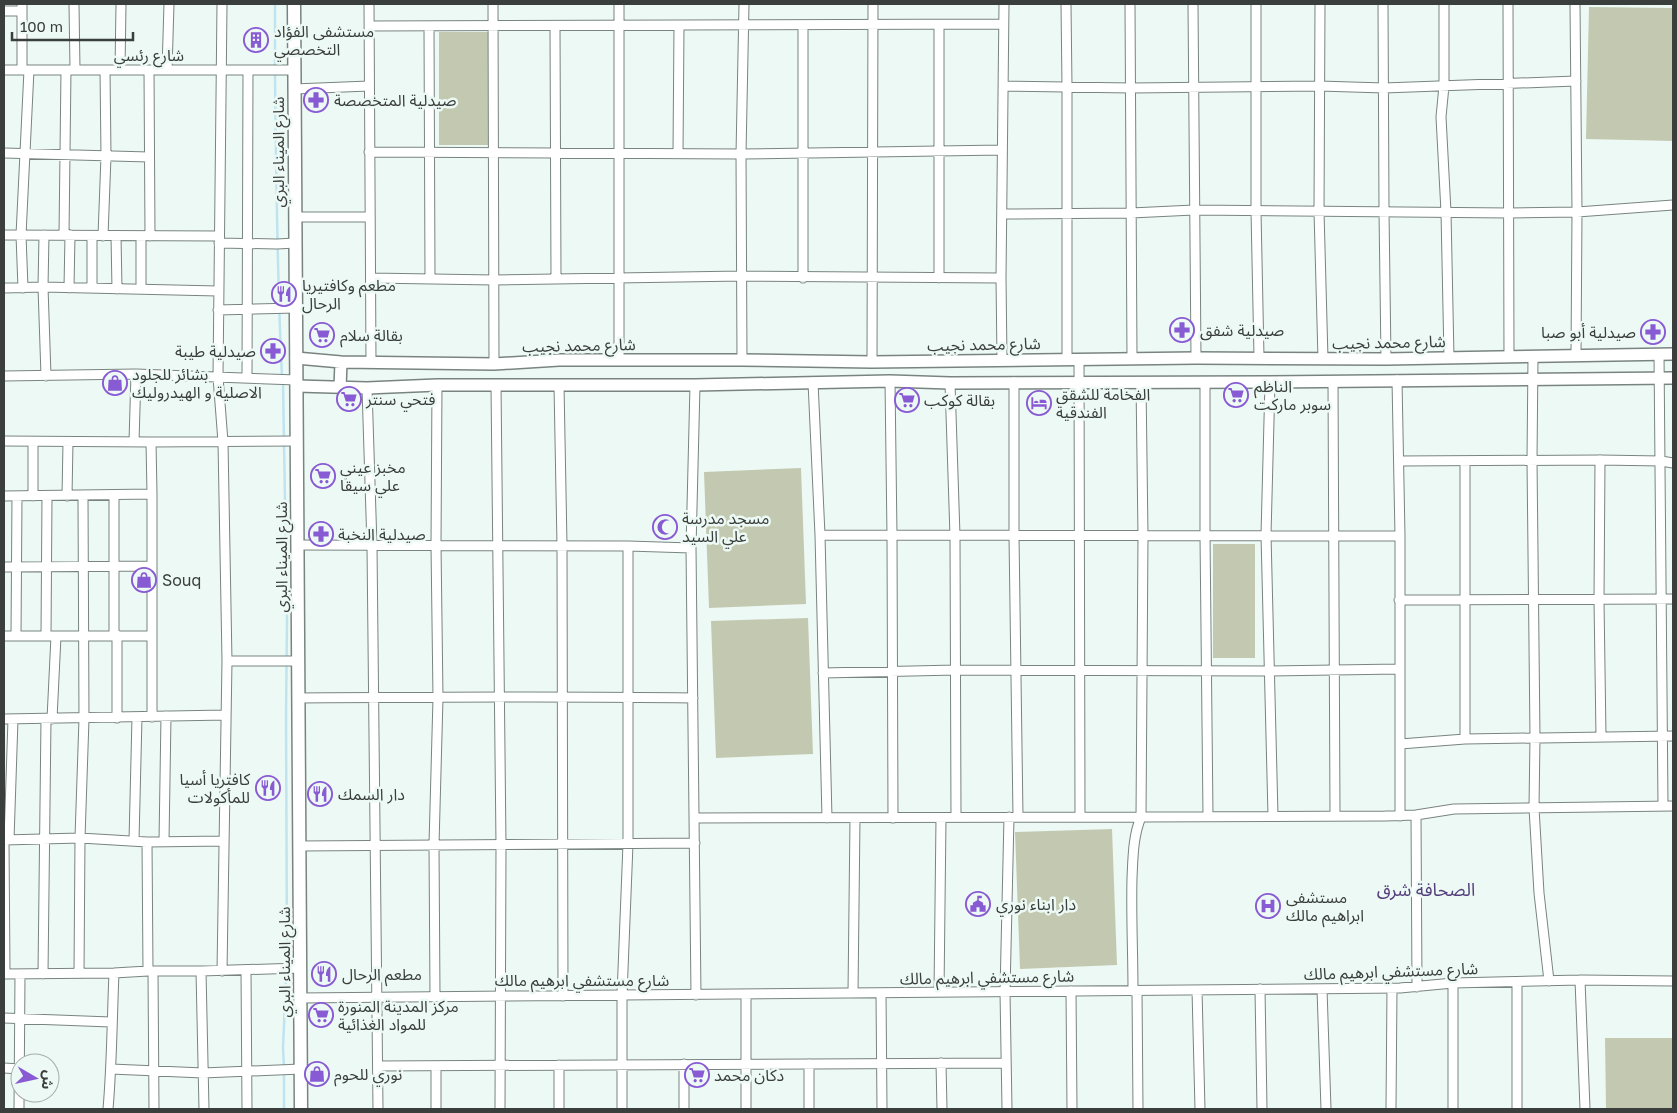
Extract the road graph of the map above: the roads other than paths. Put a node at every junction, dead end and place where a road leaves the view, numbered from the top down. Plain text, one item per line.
1 (74, 4) edge
2 (121, 4) edge
3 (169, 4) edge
4 (222, 4) edge
5 (294, 4) edge
6 (368, 4) edge
7 (493, 4) edge
8 (619, 4) edge
9 (744, 4) edge
10 (873, 4) edge
11 (1004, 4) edge
12 (1066, 4) edge
13 (1130, 4) edge
14 (1192, 4) edge
15 (1256, 4) edge
16 (1320, 4) edge
17 (1383, 4) edge
18 (1444, 4) edge
19 (1508, 4) edge
20 (1575, 4) edge
21 (22, 7) edge
22 (4, 11) edge
23 (1003, 24) junction
24 (679, 25) junction
25 (744, 25) junction
26 (803, 25) junction
27 (873, 25) junction
28 (939, 25) junction
29 (369, 26) junction
30 (429, 26) junction
31 (493, 26) junction
32 (556, 26) junction
33 (619, 26) junction
34 (4, 70) edge
35 (26, 70) junction
36 (70, 70) junction
37 (105, 70) junction
38 (120, 70) junction
39 (149, 70) junction
40 (167, 70) junction
41 (221, 70) junction
42 (248, 70) junction
43 (294, 70) junction
44 (1576, 81) junction
45 (1509, 83) junction
46 (369, 86) junction
47 (1003, 86) junction
48 (1319, 86) junction
49 (1444, 86) junction
50 (1067, 87) junction
51 (1256, 87) junction
52 (1131, 88) junction
53 (1193, 88) junction
54 (1384, 88) junction
55 (294, 89) junction
56 (1002, 150) junction
57 (939, 151) junction
58 (369, 152) junction
59 (678, 152) junction
60 (873, 152) junction
61 (429, 153) junction
62 (494, 153) junction
63 (556, 153) junction
64 (618, 153) junction
65 (803, 153) junction
66 (4, 154) edge
67 (25, 154) junction
68 (741, 154) junction
69 (65, 155) junction
70 (106, 156) junction
71 (149, 158) junction
72 (1673, 205) edge
73 (1194, 210) junction
74 (1256, 211) junction
75 (1319, 211) junction
76 (1384, 211) junction
77 (1131, 212) junction
78 (1446, 212) junction
79 (1577, 212) junction
80 (1067, 213) junction
81 (1509, 213) junction
82 (1002, 214) junction
83 (295, 217) junction
84 (369, 218) junction
85 (4, 235) edge
86 (21, 235) junction
87 (44, 235) junction
88 (67, 235) junction
89 (92, 236) junction
90 (103, 236) junction
91 (116, 236) junction
92 (146, 236) junction
93 (219, 239) junction
94 (247, 243) junction
95 (295, 243) junction
96 (742, 276) junction
97 (371, 278) junction
98 (803, 278) junction
99 (872, 278) junction
100 (939, 278) junction
101 (1001, 278) junction
102 (430, 279) junction
103 (556, 279) junction
104 (619, 279) junction
105 (494, 280) junction
106 (4, 288) edge
107 (23, 288) junction
108 (43, 288) junction
109 (69, 288) junction
110 (92, 288) junction
111 (117, 289) junction
112 (141, 289) junction
113 (218, 291) junction
114 (296, 308) junction
115 (247, 309) junction
116 (218, 310) junction
117 (1660, 354) junction
118 (1673, 354) edge
119 (1576, 355) junction
120 (1509, 357) junction
121 (1533, 357) junction
122 (296, 358) junction
123 (1132, 358) junction
124 (1196, 358) junction
125 (1259, 358) junction
126 (1386, 358) junction
127 (1448, 358) junction
128 (1067, 359) junction
129 (1079, 359) junction
130 (1323, 359) junction
131 (618, 360) junction
132 (742, 360) junction
133 (1002, 360) junction
134 (341, 362) junction
135 (371, 362) junction
136 (872, 362) junction
137 (494, 364) junction
138 (136, 374) junction
139 (4, 376) edge
140 (46, 376) junction
141 (218, 377) junction
142 (247, 378) junction
143 (1533, 378) junction
144 (1659, 378) junction
145 (1673, 378) edge
146 (1397, 380) junction
147 (890, 381) junction
148 (1079, 381) junction
149 (1333, 381) junction
150 (813, 382) junction
151 (1014, 382) junction
152 (1141, 382) junction
153 (1206, 382) junction
154 (1270, 382) junction
155 (297, 383) junction
156 (950, 383) junction
157 (496, 385) junction
158 (559, 385) junction
159 (695, 385) junction
160 (437, 386) junction
161 (340, 388) junction
162 (367, 388) junction
163 (4, 441) edge
164 (296, 441) junction
165 (33, 442) junction
166 (68, 442) junction
167 (134, 442) junction
168 (151, 442) junction
169 (223, 442) junction
170 (1532, 460) junction
171 (1600, 460) junction
172 (1399, 461) junction
173 (1465, 461) junction
174 (1661, 461) junction
175 (1673, 463) edge
176 (152, 494) junction
177 (4, 496) edge
178 (16, 496) junction
179 (33, 496) junction
180 (47, 496) junction
181 (67, 496) junction
182 (83, 496) junction
183 (114, 496) junction
184 (1266, 535) junction
185 (820, 536) junction
186 (892, 536) junction
187 (955, 536) junction
188 (1014, 536) junction
189 (1078, 536) junction
190 (1143, 536) junction
191 (1204, 536) junction
192 (1333, 536) junction
193 (1400, 536) junction
194 (297, 545) junction
195 (436, 545) junction
196 (562, 545) junction
197 (372, 546) junction
198 (498, 546) junction
199 (628, 546) junction
200 (691, 548) junction
201 (114, 566) junction
202 (152, 566) junction
203 (4, 567) edge
204 (16, 567) junction
205 (47, 567) junction
206 (84, 567) junction
207 (1465, 599) junction
208 (1661, 599) junction
209 (1673, 599) edge
210 (1399, 600) junction
211 (1532, 600) junction
212 (1599, 600) junction
213 (115, 635) junction
214 (4, 636) edge
215 (16, 636) junction
216 (51, 636) junction
217 (84, 636) junction
218 (152, 636) junction
219 (227, 661) junction
220 (298, 661) junction
221 (1399, 669) junction
222 (956, 670) junction
223 (1016, 670) junction
224 (1079, 670) junction
225 (1142, 670) junction
226 (1335, 670) junction
227 (1206, 671) junction
228 (1270, 671) junction
229 (893, 672) junction
230 (823, 673) junction
231 (500, 696) junction
232 (563, 696) junction
233 (374, 697) junction
234 (628, 697) junction
235 (298, 698) junction
236 (438, 698) junction
237 (693, 698) junction
238 (226, 715) junction
239 (166, 716) junction
240 (137, 717) junction
241 (152, 717) junction
242 (84, 718) junction
243 (117, 718) junction
244 (8, 719) edge
245 (49, 719) junction
246 (1663, 736) junction
247 (1673, 736) edge
248 (1535, 737) junction
249 (1601, 737) junction
250 (1465, 739) junction
251 (1400, 744) junction
252 (1663, 806) junction
253 (1673, 806) edge
254 (1534, 808) junction
255 (1416, 815) junction
256 (1208, 816) junction
257 (1273, 816) junction
258 (1335, 816) junction
259 (1400, 816) junction
260 (1014, 817) junction
261 (1080, 817) junction
262 (1141, 817) junction
263 (695, 818) junction
264 (826, 818) junction
265 (855, 818) junction
266 (893, 818) junction
267 (941, 818) junction
268 (956, 818) junction
269 (80, 838) junction
270 (44, 839) junction
271 (6, 840) edge
272 (134, 841) junction
273 (224, 841) junction
274 (147, 842) junction
275 (164, 842) junction
276 (501, 844) junction
277 (563, 844) junction
278 (628, 844) junction
279 (695, 844) junction
280 (375, 845) junction
281 (434, 845) junction
282 (299, 846) junction
283 (300, 968) junction
284 (246, 970) junction
285 (151, 971) junction
286 (201, 971) junction
287 (222, 971) junction
288 (79, 973) junction
289 (114, 973) junction
290 (4, 974) edge
291 (20, 974) junction
292 (43, 974) junction
293 (1580, 980) junction
294 (1549, 981) junction
295 (1673, 981) edge
296 (1517, 982) junction
297 (1453, 983) junction
298 (1417, 987) junction
299 (1392, 988) junction
300 (1260, 989) junction
301 (1322, 989) junction
302 (1197, 990) junction
303 (1071, 991) junction
304 (1135, 991) junction
305 (939, 992) junction
306 (1005, 992) junction
307 (853, 993) junction
308 (881, 993) junction
309 (746, 994) junction
310 (499, 995) junction
311 (622, 995) junction
312 (696, 995) junction
313 (564, 996) junction
314 (435, 997) junction
315 (300, 998) junction
316 (377, 998) junction
317 (4, 1018) edge
318 (20, 1018) junction
319 (111, 1022) junction
320 (20, 1053) edge
321 (941, 1063) junction
322 (1006, 1063) junction
323 (684, 1064) junction
324 (746, 1064) junction
325 (809, 1064) junction
326 (882, 1064) junction
327 (500, 1065) junction
328 (559, 1065) junction
329 (622, 1065) junction
330 (378, 1066) junction
331 (436, 1066) junction
332 (111, 1069) junction
333 (301, 1069) junction
334 (154, 1072) junction
335 (247, 1072) junction
336 (203, 1073) junction
337 (108, 1109) edge
338 (154, 1109) edge
339 (204, 1109) edge
340 (247, 1109) edge
341 (301, 1109) edge
342 (378, 1109) edge
343 (436, 1109) edge
344 (500, 1109) edge
345 (559, 1109) edge
346 (622, 1109) edge
347 (684, 1109) edge
348 (746, 1109) edge
349 (809, 1109) edge
350 (882, 1109) edge
351 (942, 1109) edge
352 (1007, 1109) edge
353 (1072, 1109) edge
354 (1138, 1109) edge
355 (1200, 1109) edge
356 (1262, 1109) edge
357 (1326, 1109) edge
358 (1391, 1109) edge
359 (1453, 1109) edge
360 (1517, 1109) edge
361 (1585, 1109) edge

1 - 36 street
2 - 38 street
3 - 40 street
4 - 41 street
5 - 43 highway, شارع الميناء البري
6 - 29 street
7 - 31 street
8 - 33 street
9 - 25 street
10 - 27 street
11 - 23 street
12 - 50 street
13 - 52 street
14 - 53 street
15 - 51 street
16 - 48 street
17 - 54 street
18 - 49 street
19 - 45 street
20 - 44 street
21 - 22 street
21 - 35 street
23 - 28 street
23 - 47 street
24 - 25 street
24 - 33 street
24 - 59 street
25 - 26 street
25 - 68 street
26 - 27 street
26 - 65 street
27 - 28 street
27 - 60 street
28 - 57 street
29 - 30 street
29 - 46 street
30 - 31 street
30 - 61 street
31 - 32 street
31 - 62 street
32 - 33 street
32 - 63 street
33 - 64 street
34 - 35 street, شارع رئسي
35 - 36 street, شارع رئسي
35 - 67 street
36 - 37 street, شارع رئسي
36 - 69 street
37 - 38 street, شارع رئسي
37 - 70 street
38 - 39 street, شارع رئسي
39 - 40 street, شارع رئسي
39 - 71 street
40 - 41 street, شارع رئسي
41 - 42 street, شارع رئسي
41 - 93 street
42 - 43 street, شارع رئسي
42 - 94 street
43 - 55 highway, شارع الميناء البري
44 - 45 street
44 - 79 street
45 - 49 street
45 - 81 street
46 - 55 street
46 - 58 street
47 - 50 street
47 - 56 street
48 - 51 street
48 - 54 street
48 - 75 street
49 - 54 street
49 - 78 street
50 - 52 street
50 - 80 street
51 - 53 street
51 - 74 street
52 - 53 street
52 - 77 street
53 - 73 street
54 - 76 street
55 - 83 highway, شارع الميناء البري
56 - 57 street
56 - 82 street
57 - 60 street
57 - 100 street
58 - 61 street
58 - 84 street
59 - 64 street
59 - 68 street
60 - 65 street
60 - 99 street
61 - 62 street
61 - 102 street
62 - 63 street
62 - 105 street
63 - 64 street
63 - 103 street
64 - 104 street
65 - 68 street
65 - 98 street
66 - 67 street
67 - 69 street
67 - 86 street
68 - 96 street
69 - 70 street
69 - 88 street
70 - 71 street
70 - 90 street
71 - 92 street
72 - 79 street
73 - 74 street
73 - 77 street
73 - 124 street
74 - 75 street
74 - 125 street
75 - 76 street
75 - 130 street
76 - 78 street
76 - 126 street
77 - 80 street
77 - 123 street
78 - 81 street
78 - 127 street
79 - 81 street
79 - 119 street
80 - 82 street
80 - 128 street
81 - 120 street
82 - 101 street
83 - 84 street
83 - 95 highway, شارع الميناء البري
84 - 97 street
85 - 86 street
86 - 87 street
86 - 107 street
87 - 88 street
87 - 108 street
88 - 89 street
88 - 109 street
89 - 90 street
89 - 110 street
90 - 91 street
91 - 92 street
91 - 111 street
92 - 93 street
92 - 112 street
93 - 94 street
93 - 113 street
94 - 95 street
94 - 115 street
95 - 114 highway, شارع الميناء البري
96 - 98 street
96 - 104 street
96 - 132 street
97 - 102 street
97 - 135 street
98 - 99 street
99 - 100 street
99 - 136 street
100 - 101 street
101 - 133 street
102 - 105 street
103 - 104 street
103 - 105 street
104 - 131 street
105 - 137 street
106 - 107 street
107 - 108 street
108 - 109 street
108 - 140 street
109 - 110 street
110 - 111 street
111 - 112 street
112 - 113 street
113 - 116 street
114 - 115 street
114 - 122 highway, شارع الميناء البري
115 - 116 street
115 - 142 street
116 - 141 street
117 - 118 main road, شارع محمد نجيب
117 - 119 main road, شارع محمد نجيب
117 - 144 street
119 - 121 main road, شارع محمد نجيب
120 - 121 main road, شارع محمد نجيب
120 - 127 main road, شارع محمد نجيب
121 - 143 street
122 - 134 main road, شارع محمد نجيب
122 - 155 highway, شارع الميناء البري
123 - 124 main road, شارع محمد نجيب
123 - 129 main road, شارع محمد نجيب
124 - 125 main road, شارع محمد نجيب
125 - 130 main road, شارع محمد نجيب
126 - 127 main road, شارع محمد نجيب
126 - 130 main road, شارع محمد نجيب
128 - 129 main road, شارع محمد نجيب
128 - 133 main road, شارع محمد نجيب
129 - 148 street
131 - 132 main road, شارع محمد نجيب
131 - 137 main road, شارع محمد نجيب
132 - 136 main road, شارع محمد نجيب
133 - 136 main road, شارع محمد نجيب
134 - 135 main road, شارع محمد نجيب
134 - 161 main road
135 - 137 main road, شارع محمد نجيب
138 - 140 street
138 - 141 street
138 - 167 street
139 - 140 street
141 - 142 street
141 - 169 street
142 - 155 street
143 - 144 main road
143 - 146 main road
143 - 170 street
144 - 145 main road
144 - 174 street
146 - 149 main road
146 - 172 street
147 - 150 main road
147 - 156 main road
147 - 186 street
148 - 151 main road
148 - 152 main road
148 - 189 street
149 - 154 main road
149 - 192 street
150 - 159 main road
150 - 185 street
151 - 156 main road
151 - 188 street
152 - 153 main road
152 - 190 street
153 - 154 main road
153 - 191 street
154 - 184 street
155 - 161 main road
155 - 164 highway, شارع الميناء البري
156 - 187 street
157 - 158 main road
157 - 160 main road
157 - 198 street
158 - 159 main road
158 - 196 street
159 - 200 street
160 - 162 main road
160 - 195 street
161 - 162 main road
162 - 197 street
163 - 165 street
164 - 169 street
164 - 194 highway, شارع الميناء البري
165 - 166 street
165 - 179 street
166 - 167 street
166 - 181 street
167 - 168 street
168 - 169 street
168 - 176 street
169 - 219 street
170 - 171 street
170 - 173 street
170 - 211 street
171 - 174 street
171 - 212 street
172 - 173 street
172 - 193 street
173 - 207 street
174 - 175 street
174 - 208 street
176 - 183 street
176 - 202 street
177 - 178 street
178 - 179 street
178 - 204 street
179 - 180 street
180 - 181 street
180 - 205 street
181 - 182 street
182 - 183 street
182 - 206 street
183 - 201 street
184 - 191 street
184 - 192 street
184 - 228 street
185 - 186 street
185 - 230 street
186 - 187 street
186 - 229 street
187 - 188 street
187 - 222 street
188 - 189 street
188 - 223 street
189 - 190 street
189 - 224 street
190 - 191 street
190 - 225 street
191 - 227 street
192 - 193 street
192 - 226 street
193 - 210 street
194 - 197 street
194 - 220 highway, شارع الميناء البري
195 - 197 street
195 - 198 street
195 - 236 street
196 - 198 street
196 - 199 street
196 - 232 street
197 - 233 street
198 - 231 street
199 - 200 street
199 - 234 street
200 - 237 street
201 - 202 street
201 - 206 street
201 - 213 street
202 - 218 street
203 - 204 street
204 - 205 street
204 - 215 street
205 - 206 street
205 - 216 street
206 - 217 street
207 - 210 street
207 - 211 street
207 - 250 street
208 - 209 street
208 - 212 street
208 - 246 street
210 - 221 street
211 - 212 street
211 - 248 street
212 - 249 street
213 - 217 street
213 - 218 street
213 - 243 street
214 - 215 street
215 - 216 street
216 - 217 street
216 - 245 street
217 - 242 street
218 - 241 street
219 - 220 street
219 - 238 street
220 - 235 highway, شارع الميناء البري
221 - 226 street
221 - 251 street
222 - 223 street
222 - 229 street
222 - 268 street
223 - 224 street
223 - 260 street
224 - 225 street
224 - 261 street
225 - 227 street
225 - 262 street
226 - 228 street
226 - 258 street
227 - 228 street
227 - 256 street
228 - 257 street
229 - 230 street
229 - 266 street
230 - 264 street
231 - 232 street
231 - 236 street
231 - 276 street
232 - 234 street
232 - 277 street
233 - 235 street
233 - 236 street
233 - 280 street
234 - 237 street
234 - 278 street
235 - 282 highway, شارع الميناء البري
236 - 281 street
237 - 263 street
238 - 239 street
238 - 273 street
239 - 241 street
239 - 275 street
240 - 241 street
240 - 243 street
240 - 272 street
242 - 243 street
242 - 245 street
242 - 269 street
244 - 245 street
244 - 271 street
245 - 270 street
246 - 247 street
246 - 249 street
246 - 252 street
248 - 249 street
248 - 250 street
248 - 254 street
250 - 251 street
251 - 259 street
252 - 253 street
252 - 254 street
254 - 255 street
254 - 294 street
255 - 259 street
255 - 298 street
256 - 257 street
256 - 262 street
257 - 258 street
258 - 259 street
260 - 261 street
260 - 268 street
260 - 306 street
261 - 262 street
262 - 304 street
263 - 264 street
263 - 279 street
264 - 265 street
265 - 266 street
265 - 307 street
266 - 267 street
267 - 268 street
267 - 305 street
269 - 270 street
269 - 272 street
269 - 288 street
270 - 271 street
270 - 292 street
271 - 290 street
272 - 274 street
273 - 275 street
273 - 287 street
274 - 275 street
274 - 285 street
276 - 277 street
276 - 281 street
276 - 310 street
277 - 278 street
277 - 313 street
278 - 279 street
278 - 311 street
279 - 312 street
280 - 281 street
280 - 282 street
280 - 316 street
281 - 314 street
282 - 283 highway, شارع الميناء البري
283 - 284 street
283 - 315 highway, شارع الميناء البري
284 - 287 street
284 - 335 street
285 - 286 street
285 - 289 street
285 - 334 street
286 - 287 street
286 - 336 street
288 - 289 street
288 - 292 street
289 - 319 street
290 - 291 street
291 - 292 street
291 - 318 street
293 - 294 street, شارع مستشفي ابرهيم مالك
293 - 295 street, شارع مستشفي ابرهيم مالك
293 - 361 street
294 - 296 street, شارع مستشفي ابرهيم مالك
296 - 297 street, شارع مستشفي ابرهيم مالك
296 - 360 street
297 - 298 street, شارع مستشفي ابرهيم مالك
297 - 359 street
298 - 299 street, شارع مستشفي ابرهيم مالك
299 - 301 street, شارع مستشفي ابرهيم مالك
299 - 358 street
300 - 301 street, شارع مستشفي ابرهيم مالك
300 - 302 street, شارع مستشفي ابرهيم مالك
300 - 356 street
301 - 357 street
302 - 304 street, شارع مستشفي ابرهيم مالك
302 - 355 street
303 - 304 street, شارع مستشفي ابرهيم مالك
303 - 306 street, شارع مستشفي ابرهيم مالك
303 - 353 street
304 - 354 street
305 - 306 street, شارع مستشفي ابرهيم مالك
305 - 308 street, شارع مستشفي ابرهيم مالك
306 - 322 street
307 - 308 street, شارع مستشفي ابرهيم مالك
307 - 309 street, شارع مستشفي ابرهيم مالك
308 - 326 street
309 - 312 street, شارع مستشفي ابرهيم مالك
309 - 324 street
310 - 313 street, شارع مستشفي ابرهيم مالك
310 - 314 street, شارع مستشفي ابرهيم مالك
310 - 327 street
311 - 312 street, شارع مستشفي ابرهيم مالك
311 - 313 street, شارع مستشفي ابرهيم مالك
311 - 329 street
314 - 316 street, شارع مستشفي ابرهيم مالك
315 - 316 street, شارع مستشفي ابرهيم مالك
315 - 333 highway, شارع الميناء البري
316 - 330 street
317 - 318 street
318 - 319 street
318 - 320 street
319 - 332 street
321 - 322 street
321 - 326 street
321 - 351 street
322 - 352 street
323 - 324 street
323 - 329 street
323 - 347 street
324 - 325 street
324 - 348 street
325 - 326 street
325 - 349 street
326 - 350 street
327 - 328 street
327 - 331 street
327 - 344 street
328 - 329 street
328 - 345 street
329 - 346 street
330 - 331 street
330 - 342 street
331 - 343 street
332 - 334 street
332 - 337 street
333 - 335 street
333 - 341 highway, شارع الميناء البري
334 - 336 street
334 - 338 street
335 - 336 street
335 - 340 street
336 - 339 street

